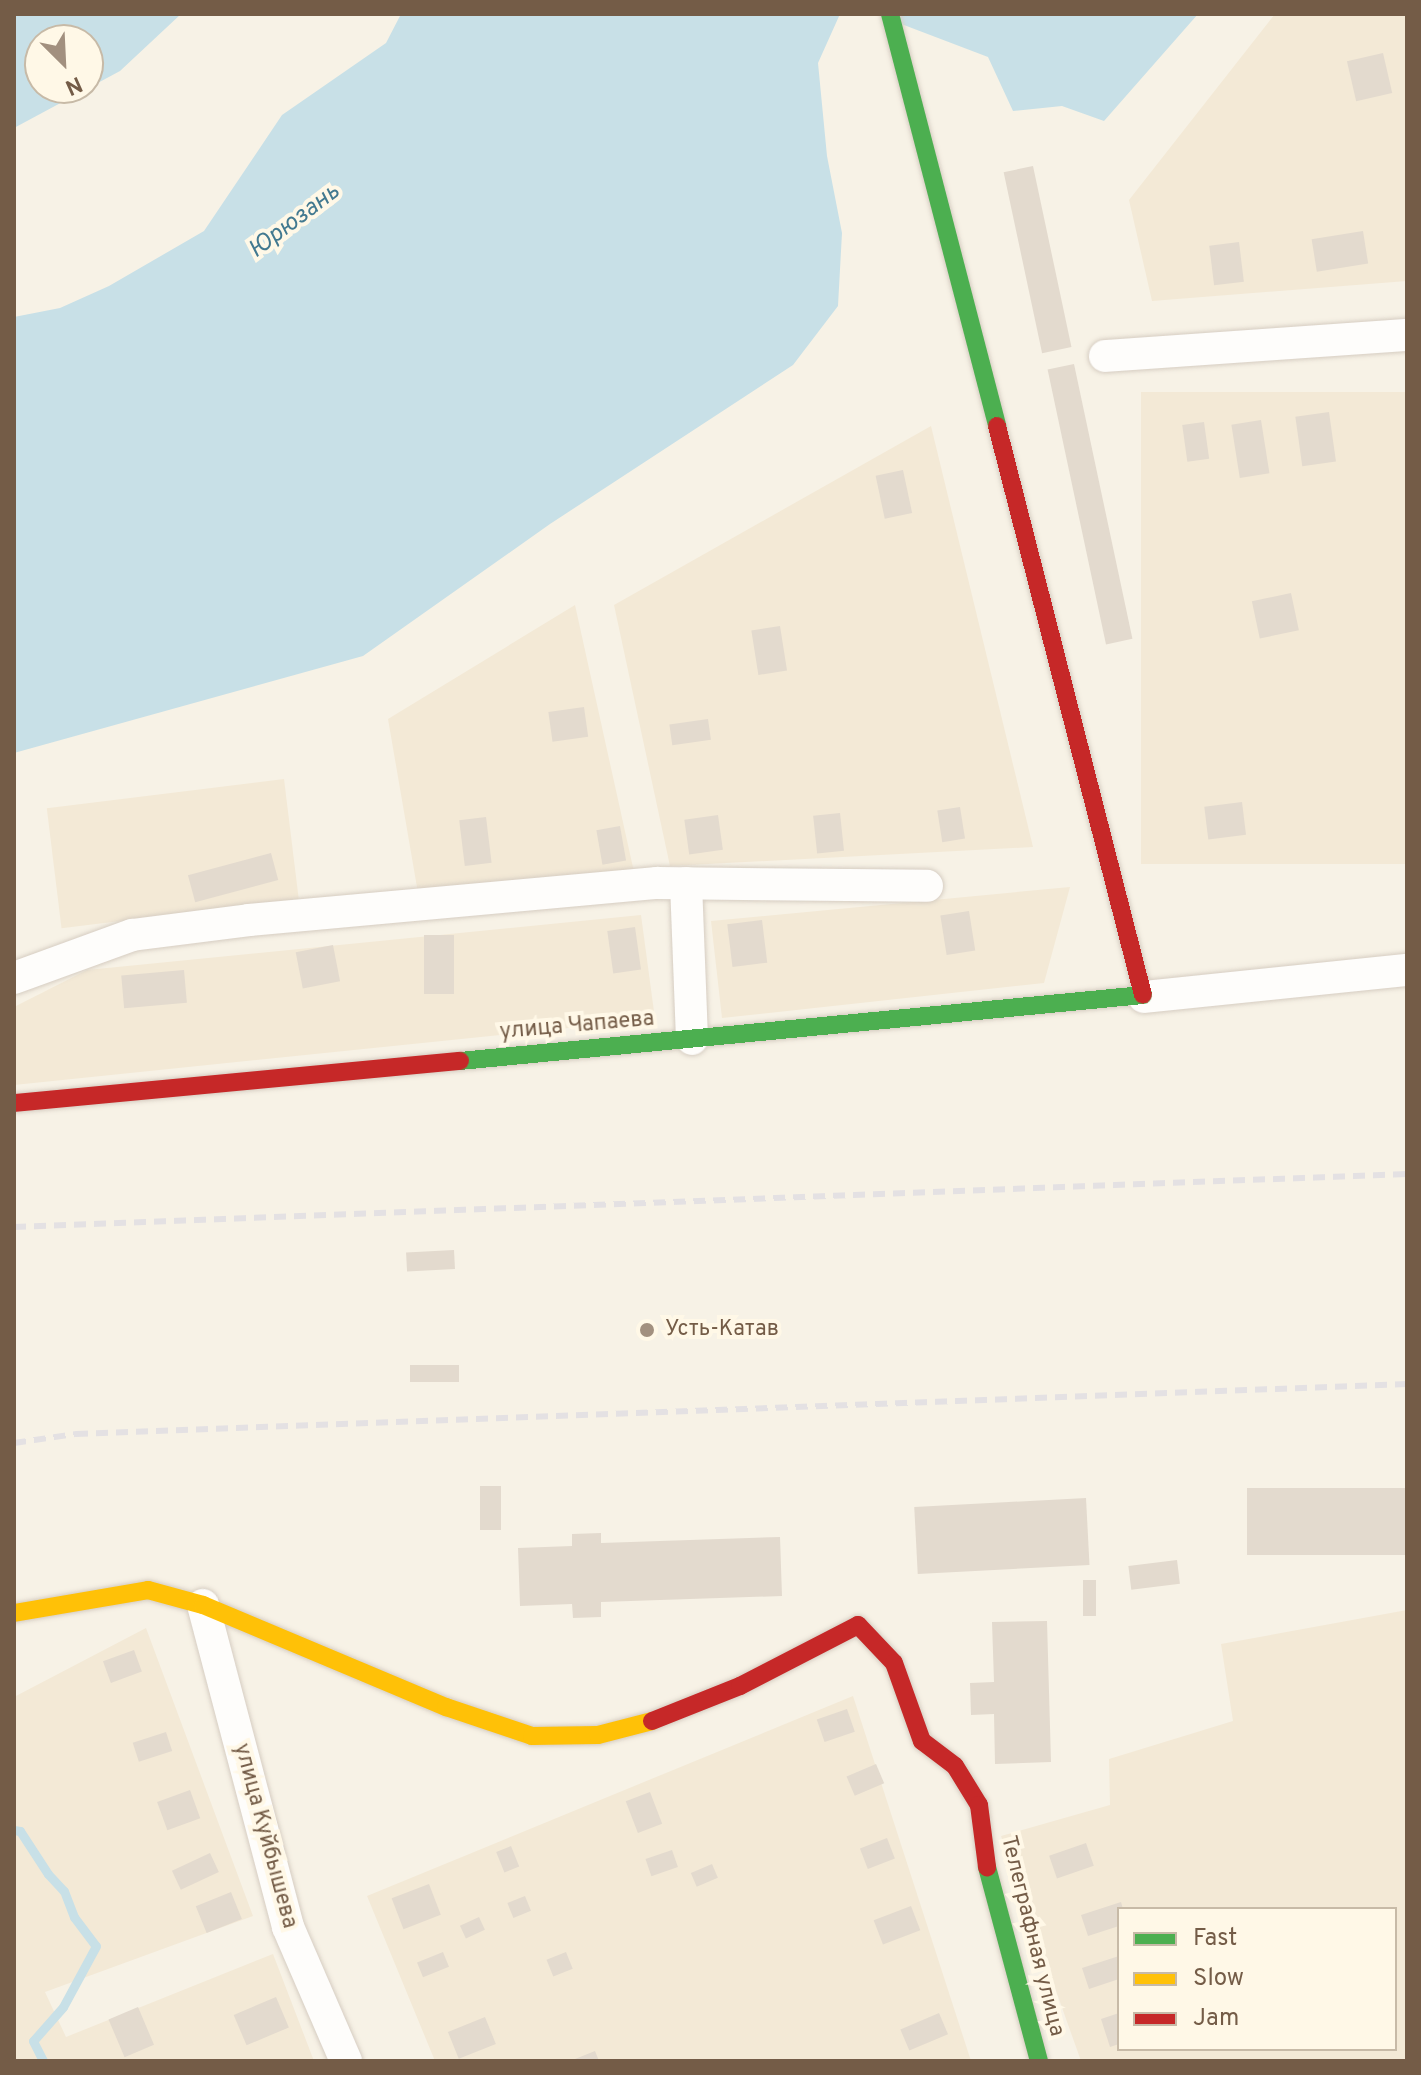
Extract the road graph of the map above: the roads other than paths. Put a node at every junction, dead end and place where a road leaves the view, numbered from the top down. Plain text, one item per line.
1 (890, 14) edge
2 (1407, 335) edge
3 (1105, 356) dead end
4 (686, 883) junction
5 (927, 886) dead end
6 (1407, 970) edge
7 (14, 978) edge
8 (1144, 997) junction
9 (692, 1039) junction
10 (14, 1103) edge
11 (203, 1605) junction
12 (14, 1613) edge
13 (346, 2061) edge
14 (1039, 2061) edge

1 - 8 main road
2 - 3 street
4 - 5 street
4 - 7 street
4 - 9 street
6 - 8 street
8 - 9 main road, улица Чапаева
9 - 10 main road, улица Чапаева
11 - 12 main road
11 - 13 street, улица Куйбышева
11 - 14 main road, Телеграфная улица

